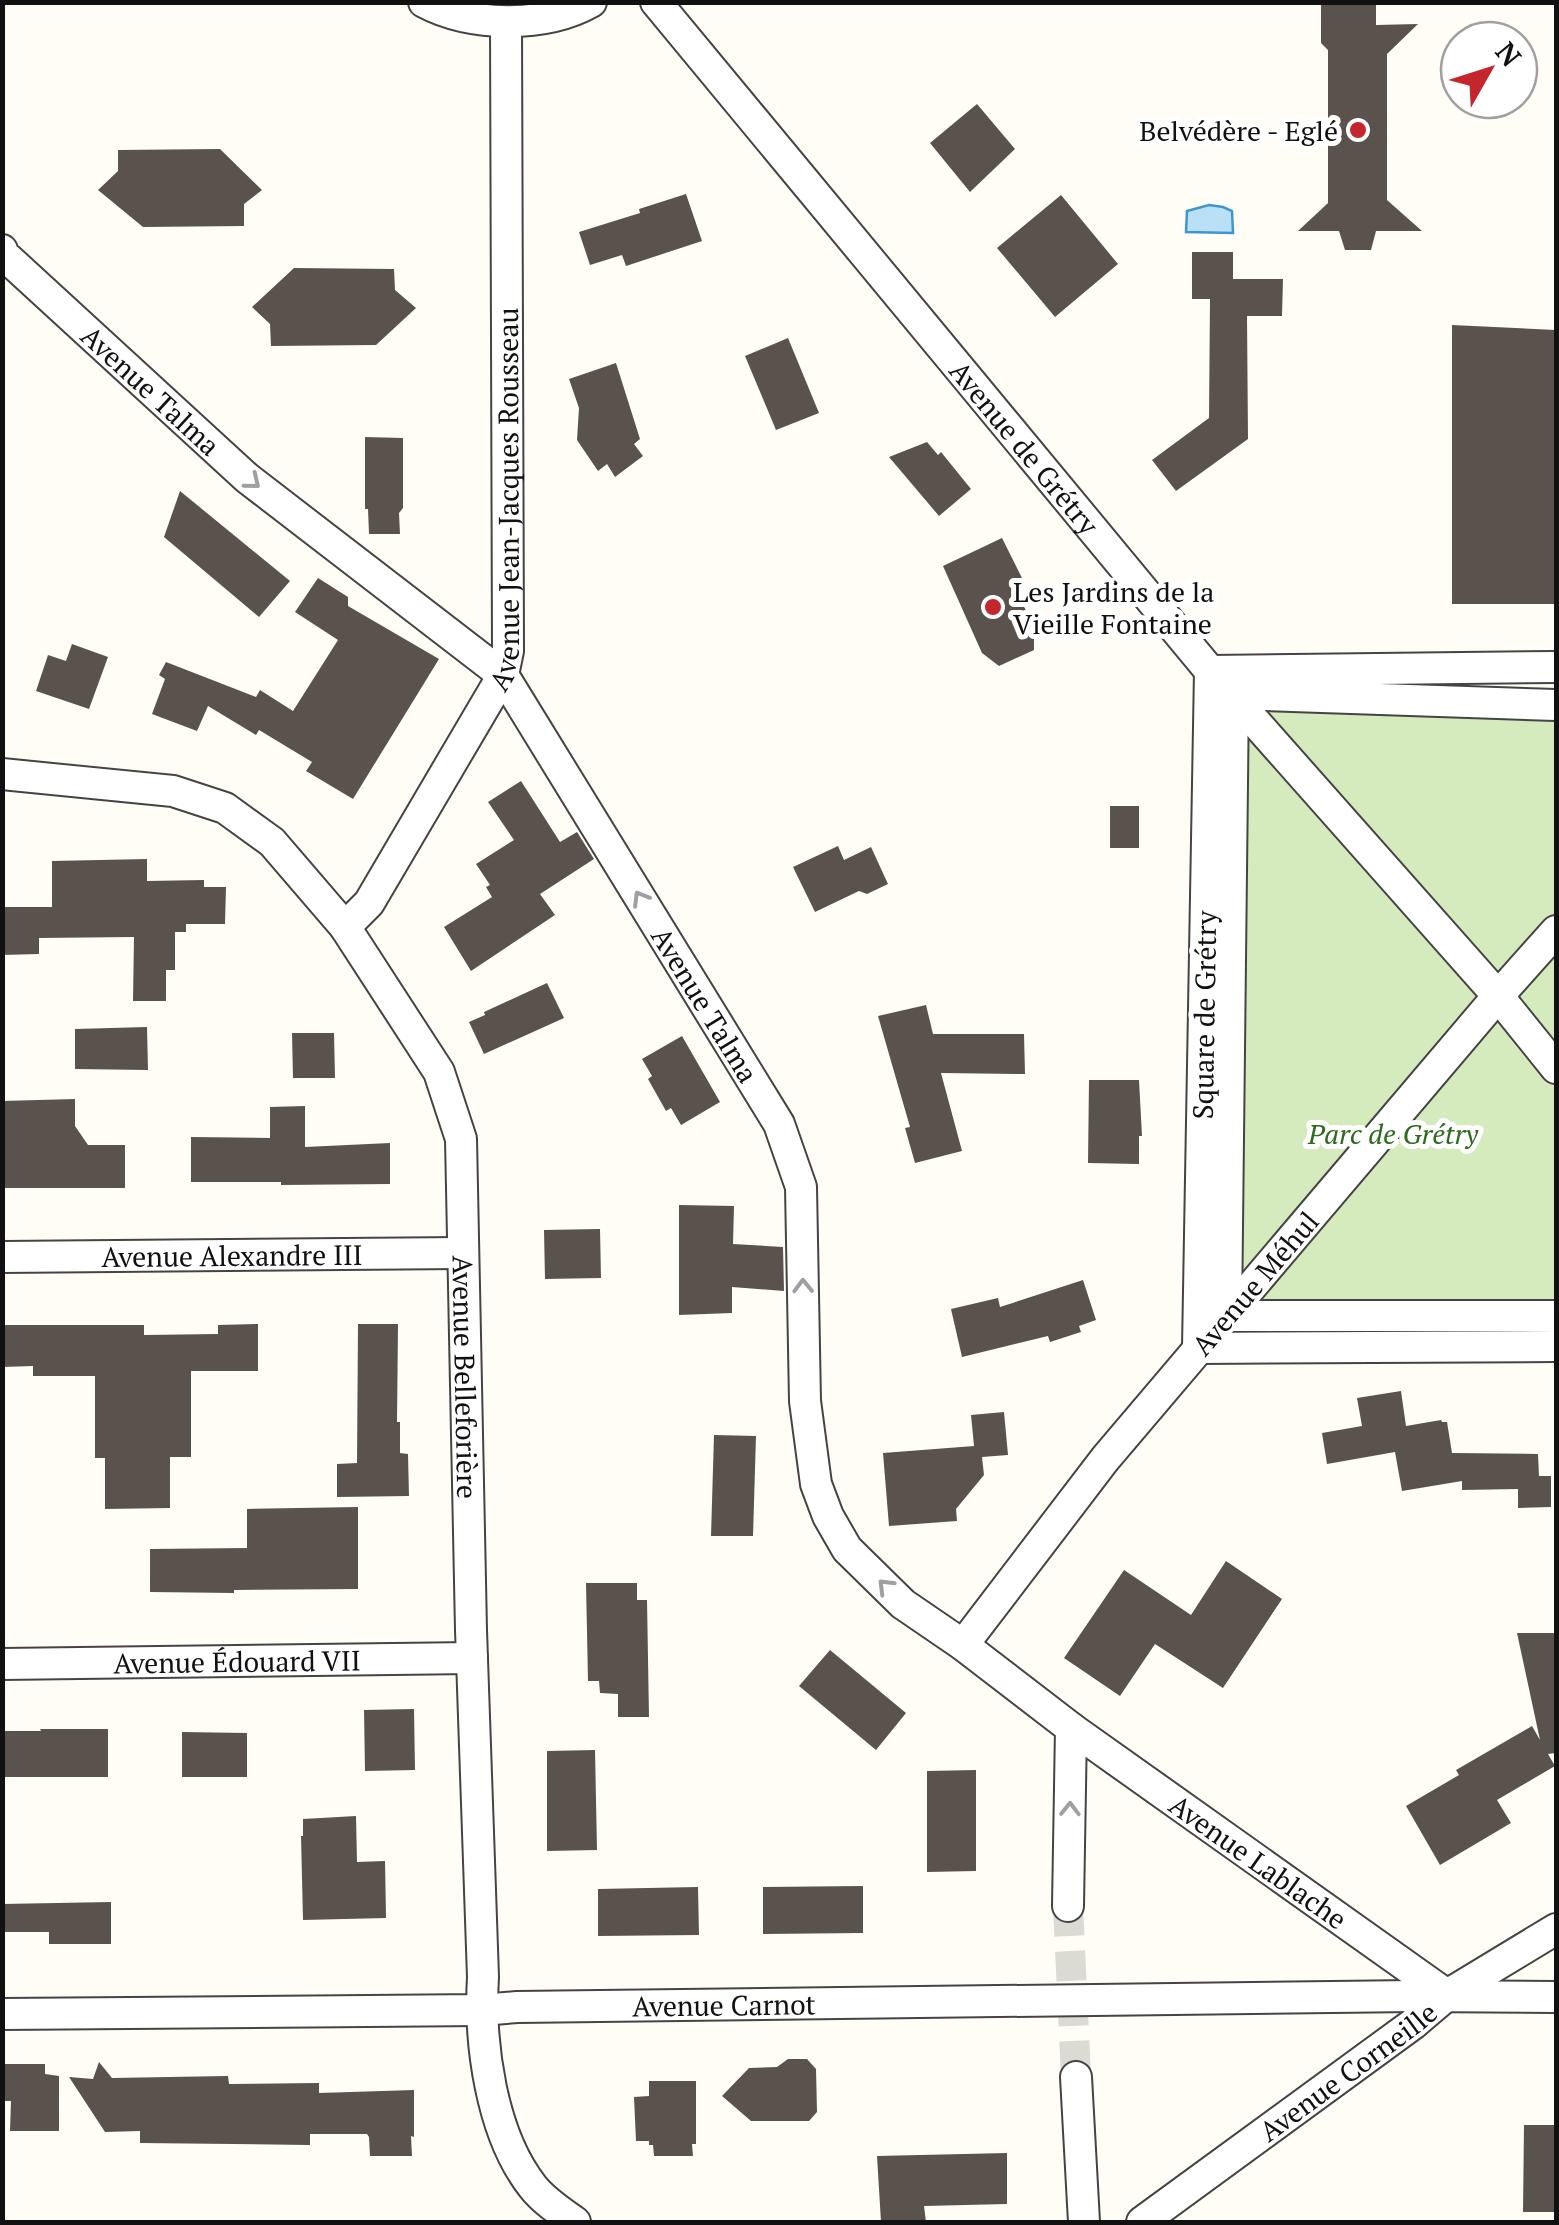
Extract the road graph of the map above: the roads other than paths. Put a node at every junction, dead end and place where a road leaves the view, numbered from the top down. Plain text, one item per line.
1 (424, 2) edge
2 (591, 2) edge
3 (656, 2) edge
4 (506, 23) junction
5 (2, 250) edge
6 (1556, 668) edge
7 (1210, 671) junction
8 (504, 675) junction
9 (1233, 694) junction
10 (1556, 705) edge
11 (2, 774) edge
12 (345, 928) junction
13 (1556, 931) edge
14 (1498, 996) junction
15 (1556, 1068) edge
16 (462, 1253) junction
17 (2, 1257) edge
18 (1226, 1316) junction
19 (1556, 1316) edge
20 (1556, 1346) edge
21 (1198, 1348) junction
22 (963, 1646) junction
23 (472, 1658) junction
24 (2, 1664) edge
25 (1072, 1728) junction
26 (1068, 1906) tunnel mouth
27 (1556, 1929) edge
28 (1447, 1995) junction
29 (1556, 1997) edge
30 (481, 2010) junction
31 (2, 2014) edge
32 (1076, 2077) tunnel mouth
33 (575, 2222) edge
34 (1084, 2222) edge
35 (1142, 2222) edge

1 - 4 street
2 - 4 street
3 - 7 street, Avenue de Grétry
4 - 8 street, Avenue Jean-Jacques Rousseau
5 -> 8 street, Avenue Talma
6 - 7 street
7 - 9 street, Avenue de Grétry
7 - 21 street, Square de Grétry
8 - 12 street, Avenue Jean-Jacques Rousseau
22 -> 8 street, Avenue Talma
9 - 10 street
9 - 14 street, Avenue de Grétry
9 - 18 street, Square de Grétry
11 - 12 street, Avenue Belleforière
12 - 16 street, Avenue Belleforière
13 - 14 street, Avenue Méhul
14 - 15 street, Avenue de Grétry
14 - 18 street, Avenue Méhul
16 - 17 street, Avenue Alexandre III
16 - 23 street, Avenue Belleforière
18 - 19 street
18 - 21 street, Avenue Méhul
20 - 21 street
21 - 22 street, Avenue Méhul
22 - 25 street, Avenue Talma
23 - 24 street, Avenue Édouard VII
23 - 30 street, Avenue Belleforière
26 -> 25 street
25 - 28 street, Avenue Lablache
27 - 28 street, Avenue Corneille
28 - 29 street, Avenue Carnot
28 - 30 street, Avenue Carnot
28 - 35 street, Avenue Corneille
30 - 31 street, Avenue Carnot
30 - 33 street, Avenue Belleforière
32 - 34 street

